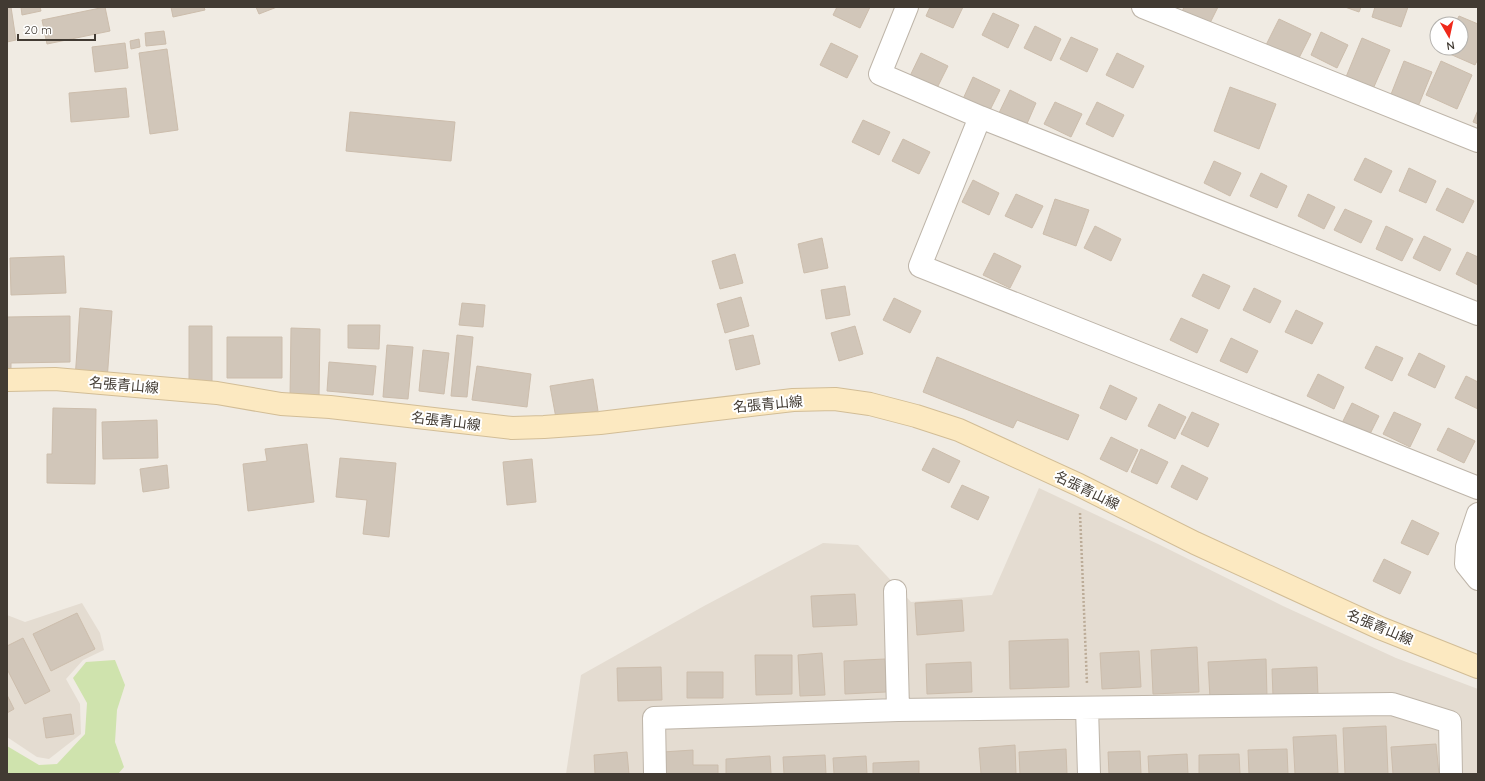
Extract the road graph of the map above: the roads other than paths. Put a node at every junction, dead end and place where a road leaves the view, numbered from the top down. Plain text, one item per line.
1 (907, 7) edge
2 (1143, 7) edge
3 (980, 117) junction
4 (1478, 142) edge
5 (1478, 314) edge
6 (7, 380) edge
7 (1478, 488) edge
8 (1478, 514) edge
9 (1478, 579) edge
10 (895, 591) dead end
11 (1478, 667) edge
12 (1088, 708) junction
13 (898, 710) junction
14 (655, 774) edge
15 (1089, 774) edge
16 (1450, 774) edge

1 - 3 street
2 - 4 street
3 - 5 street
3 - 7 street
6 - 11 main road, 名張青山線
8 - 9 street
10 - 13 street
12 - 13 street
12 - 15 street
12 - 16 street
13 - 14 street

